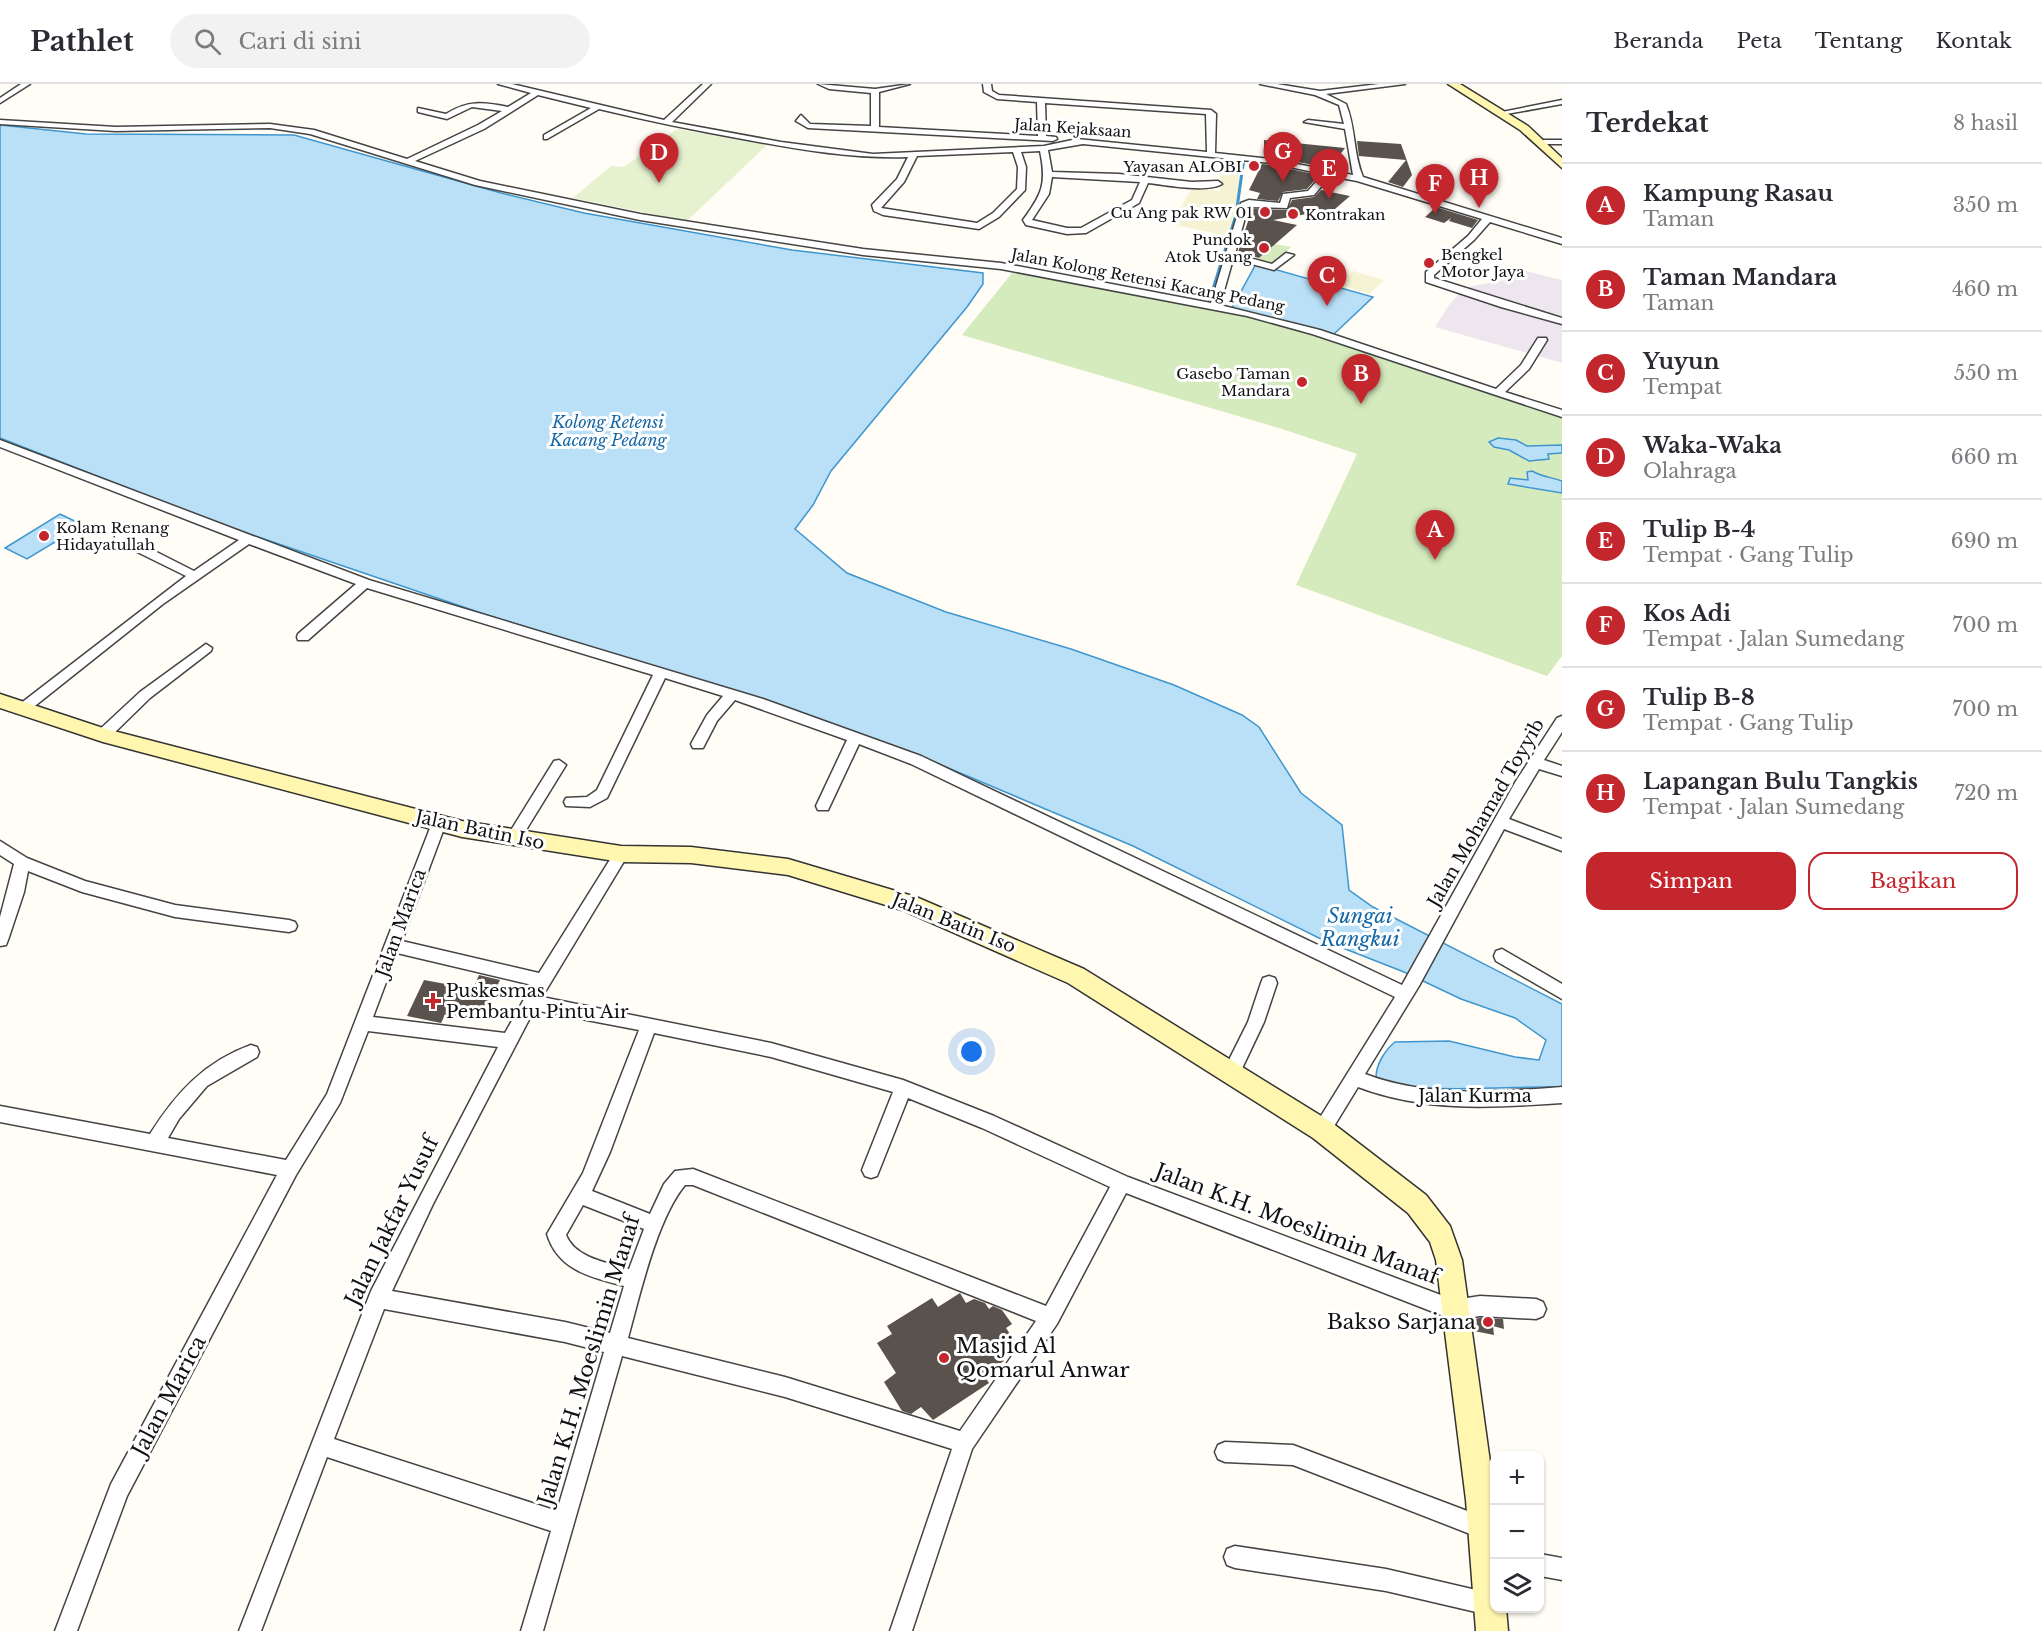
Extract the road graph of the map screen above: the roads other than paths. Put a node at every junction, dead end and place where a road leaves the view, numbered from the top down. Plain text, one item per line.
1 (27, 84) edge
2 (502, 84) edge
3 (707, 84) edge
4 (822, 84) edge
5 (906, 84) edge
6 (987, 84) edge
7 (1264, 84) edge
8 (1401, 84) edge
9 (1453, 84) edge
10 (1375, 85) edge
11 (874, 91) junction
12 (536, 93) junction
13 (1317, 93) junction
14 (0, 101) edge
15 (1041, 101) junction
16 (1562, 102) edge
17 (596, 108) junction
18 (421, 110) dead end
19 (510, 110) junction
20 (1501, 113) junction
21 (447, 117) junction
22 (801, 117) dead end
23 (0, 122) edge
24 (1308, 122) dead end
25 (666, 123) junction
26 (434, 124) dead end
27 (481, 127) junction
28 (1348, 127) junction
29 (874, 129) junction
30 (547, 137) dead end
31 (1540, 142) junction
32 (1562, 142) edge
33 (1043, 143) junction
34 (1016, 150) junction
35 (1211, 154) junction
36 (913, 156) junction
37 (408, 161) junction
38 (1562, 164) edge
39 (1329, 172) junction
40 (1050, 174) junction
41 (1359, 179) junction
42 (1145, 180) junction
43 (1218, 184) dead end
44 (1013, 216) junction
45 (1489, 217) junction
46 (1562, 241) edge
47 (1229, 255) junction
48 (1289, 255) dead end
49 (1215, 306) junction
50 (1562, 321) edge
51 (1542, 340) dead end
52 (1498, 393) junction
53 (1562, 414) edge
54 (0, 443) edge
55 (119, 538) dead end
56 (248, 539) junction
57 (195, 576) junction
58 (365, 584) junction
59 (303, 637) dead end
60 (206, 648) dead end
61 (660, 673) junction
62 (732, 694) junction
63 (11, 705) edge
64 (1562, 721) edge
65 (104, 735) junction
66 (855, 737) junction
67 (698, 744) dead end
68 (1537, 763) junction
69 (559, 765) dead end
70 (1562, 771) edge
71 (571, 802) dead end
72 (823, 806) dead end
73 (1501, 822) junction
74 (439, 823) junction
75 (513, 839) junction
76 (1562, 845) edge
77 (0, 847) edge
78 (621, 854) junction
79 (22, 862) junction
80 (289, 926) dead end
81 (0, 940) edge
82 (393, 945) junction
83 (1502, 956) dead end
84 (543, 981) junction
85 (1269, 983) dead end
86 (1409, 988) junction
87 (1562, 992) edge
88 (531, 1002) junction
89 (364, 1023) junction
90 (649, 1025) junction
91 (510, 1041) junction
92 (251, 1052) dead end
93 (1231, 1074) junction
94 (1355, 1078) junction
95 (903, 1088) junction
96 (1562, 1095) edge
97 (0, 1114) edge
98 (1322, 1130) junction
99 (154, 1144) junction
100 (290, 1169) junction
101 (871, 1170) dead end
102 (1122, 1183) junction
103 (579, 1195) junction
104 (655, 1225) junction
105 (635, 1280) junction
106 (378, 1298) junction
107 (1454, 1310) junction
108 (1536, 1310) dead end
109 (1050, 1317) junction
110 (615, 1346) junction
111 (964, 1443) junction
112 (322, 1445) junction
113 (1225, 1452) dead end
114 (563, 1524) junction
115 (1483, 1528) junction
116 (1490, 1556) edge
117 (1235, 1557) dead end
118 (1544, 1566) edge
119 (1562, 1569) edge
120 (1489, 1604) junction
121 (66, 1631) edge
122 (250, 1631) edge
123 (532, 1631) edge
124 (901, 1631) edge
125 (1492, 1631) edge

1 - 14 street
2 - 12 street
3 - 25 street
4 - 11 street
5 - 11 street
6 - 15 street
7 - 13 street
8 - 10 street
9 - 20 street
10 - 13 street
11 - 29 street
12 - 17 street
12 - 19 street
13 - 28 street
15 - 33 street
15 - 35 street
16 - 20 street
17 - 25 street
17 - 30 street
18 - 21 street
19 - 21 street
19 - 27 street
20 - 31 street
21 - 26 street
21 - 27 street
22 - 29 street, Jalan Kejaksaan
23 - 37 street, Jalan Kolong Retensi Kacang Pedang
24 - 28 street
25 - 36 street
27 - 37 street
28 - 41 street
29 - 33 street, Jalan Kejaksaan
31 - 32 street
31 - 38 street
33 - 34 street
33 - 35 street, Jalan Kejaksaan
33 - 40 street
34 - 36 street
34 - 44 street
35 - 39 street, Jalan Kejaksaan
36 - 44 street
37 - 49 street, Jalan Kolong Retensi Kacang Pedang
39 - 41 street, Jalan Kejaksaan
39 - 47 street
40 - 42 street
40 - 44 street
41 - 45 street, Jalan Kejaksaan
42 - 43 street
42 - 44 street
45 - 46 street, Jalan Kejaksaan
45 - 50 street
47 - 48 street
47 - 49 street
49 - 52 street, Jalan Kolong Retensi Kacang Pedang
51 - 52 street
52 - 53 street, Jalan Kolong Retensi Kacang Pedang
54 - 56 street
55 - 57 street
56 - 57 street
56 - 58 street
57 - 63 street
58 - 59 street
58 - 61 street
60 - 65 street
61 - 62 street
61 - 71 street
62 - 66 street
62 - 67 street
63 - 65 street, Jalan Batin Iso
64 - 68 street, Jalan Mohamad Toyyib
65 - 74 street, Jalan Batin Iso
66 - 72 street
66 - 86 street
68 - 70 street
68 - 73 street, Jalan Mohamad Toyyib
69 - 75 street
73 - 76 street
73 - 86 street, Jalan Mohamad Toyyib
74 - 75 street, Jalan Batin Iso
74 - 82 street, Jalan Marica
75 - 78 street, Jalan Batin Iso
77 - 79 street
78 - 84 street, Jalan Jakfar Yusuf
78 - 93 street, Jalan Batin Iso
79 - 80 street
79 - 81 street
82 - 84 street
82 - 89 street, Jalan Marica
83 - 87 street
84 - 88 street, Jalan Jakfar Yusuf
85 - 93 street
86 - 94 street
88 - 90 street, Jalan K.H. Moeslimin Manaf
88 - 91 street, Jalan Jakfar Yusuf
89 - 91 street
89 - 100 street, Jalan Marica
90 - 95 street, Jalan K.H. Moeslimin Manaf
90 - 103 street
91 - 106 street, Jalan Jakfar Yusuf
92 - 99 street
93 - 98 street, Jalan Batin Iso
94 - 96 street, Jalan Kurma
94 - 98 street
95 - 101 street
95 - 102 street, Jalan K.H. Moeslimin Manaf
97 - 99 street
98 - 107 street, Jalan Batin Iso
99 - 100 street
100 - 121 street, Jalan Marica
102 - 107 street, Jalan K.H. Moeslimin Manaf
102 - 109 street
103 - 104 street
103 - 105 street
104 - 105 street, Jalan K.H. Moeslimin Manaf
104 - 109 street, Jalan K.H. Moeslimin Manaf
105 - 110 street, Jalan K.H. Moeslimin Manaf
106 - 110 street
106 - 112 street, Jalan Jakfar Yusuf
107 - 108 street
107 - 115 street, Jalan Batin Iso
109 - 111 street
110 - 111 street
110 - 114 street, Jalan K.H. Moeslimin Manaf
111 - 124 street
112 - 114 street
112 - 122 street, Jalan Jakfar Yusuf
113 - 115 street
114 - 123 street, Jalan K.H. Moeslimin Manaf
115 - 116 street, Jalan Batin Iso
116 - 120 street, Jalan Batin Iso
117 - 120 street
118 - 119 street
120 - 125 street, Jalan Batin Iso

